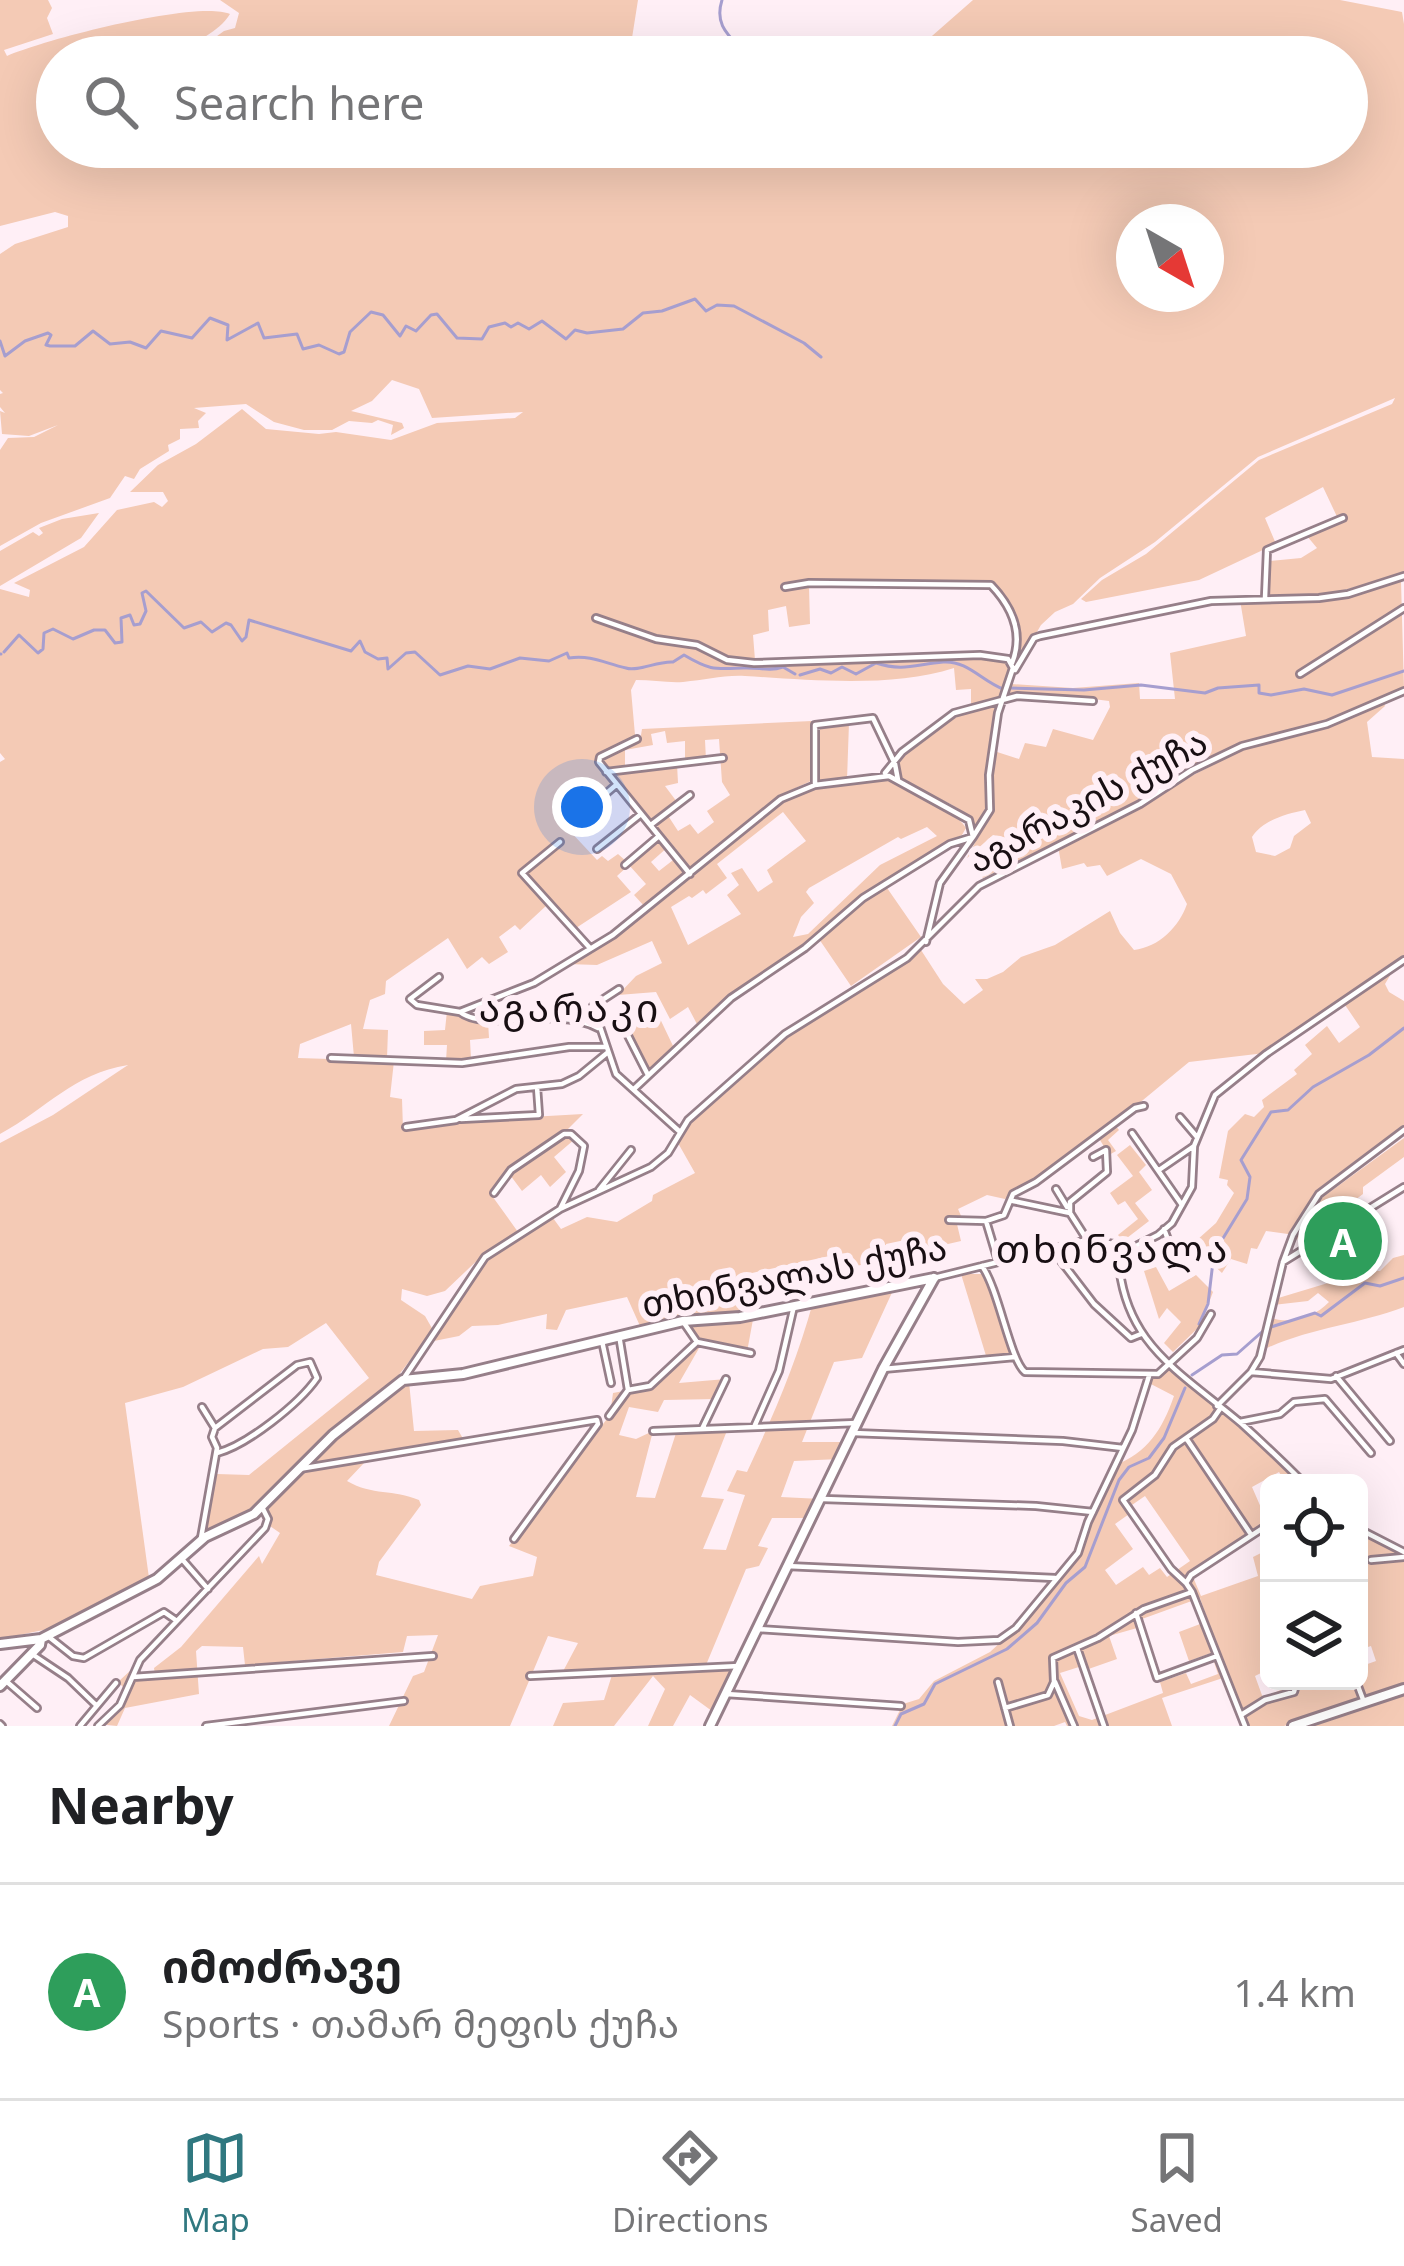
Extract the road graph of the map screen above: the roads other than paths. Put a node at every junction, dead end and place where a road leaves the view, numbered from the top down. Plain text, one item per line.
1 (1343, 518) dead end
2 (1404, 576) edge
3 (785, 587) dead end
4 (1264, 598) junction
5 (1404, 608) edge
6 (596, 618) dead end
7 (1012, 663) junction
8 (1012, 673) junction
9 (1300, 674) dead end
10 (1404, 692) edge
11 (1003, 699) junction
12 (1093, 700) dead end
13 (885, 716) dead end
14 (873, 718) junction
15 (637, 739) dead end
16 (723, 758) dead end
17 (895, 764) junction
18 (606, 772) junction
19 (880, 776) junction
20 (898, 780) junction
21 (616, 785) junction
22 (815, 785) junction
23 (690, 795) dead end
24 (640, 814) junction
25 (581, 815) dead end
26 (650, 825) junction
27 (659, 836) junction
28 (973, 837) junction
29 (560, 842) dead end
30 (597, 849) dead end
31 (625, 865) dead end
32 (690, 874) junction
33 (926, 943) junction
34 (590, 947) junction
35 (1404, 960) edge
36 (439, 977) dead end
37 (619, 989) dead end
38 (460, 1012) junction
39 (619, 1018) dead end
40 (598, 1028) junction
41 (606, 1050) junction
42 (331, 1058) dead end
43 (648, 1075) junction
44 (537, 1087) junction
45 (634, 1089) junction
46 (1144, 1106) dead end
47 (1180, 1117) dead end
48 (456, 1120) junction
49 (406, 1127) dead end
50 (1404, 1130) edge
51 (679, 1131) junction
52 (1132, 1133) dead end
53 (1197, 1137) junction
54 (1194, 1146) junction
55 (631, 1150) dead end
56 (1094, 1157) dead end
57 (1159, 1171) junction
58 (1056, 1189) dead end
59 (1401, 1189) edge
60 (599, 1190) junction
61 (494, 1193) dead end
62 (1013, 1201) junction
63 (1404, 1201) edge
64 (1182, 1205) junction
65 (560, 1210) junction
66 (1068, 1210) junction
67 (1356, 1218) junction
68 (949, 1220) dead end
69 (986, 1221) junction
70 (1164, 1229) junction
71 (1087, 1240) junction
72 (1374, 1246) dead end
73 (1118, 1247) junction
74 (1051, 1248) junction
75 (998, 1261) junction
76 (1176, 1261) dead end
77 (1282, 1262) junction
78 (982, 1266) junction
79 (934, 1278) junction
80 (907, 1282) junction
81 (918, 1303) junction
82 (794, 1306) junction
83 (1210, 1314) dead end
84 (683, 1321) junction
85 (1141, 1334) junction
86 (619, 1336) junction
87 (602, 1341) junction
88 (697, 1342) junction
89 (1404, 1350) edge
90 (751, 1353) dead end
91 (1396, 1353) junction
92 (1016, 1357) junction
93 (1404, 1364) edge
94 (1168, 1368) junction
95 (883, 1369) junction
96 (1251, 1372) junction
97 (1149, 1376) junction
98 (1336, 1376) junction
99 (726, 1379) dead end
100 (403, 1380) junction
101 (611, 1383) dead end
102 (628, 1390) junction
103 (202, 1407) dead end
104 (1219, 1407) junction
105 (609, 1416) dead end
106 (858, 1423) junction
107 (1240, 1423) junction
108 (215, 1427) junction
109 (754, 1427) junction
110 (702, 1430) junction
111 (653, 1432) dead end
112 (853, 1433) junction
113 (1186, 1437) junction
114 (1390, 1442) dead end
115 (1123, 1448) junction
116 (217, 1453) junction
117 (1371, 1454) dead end
118 (299, 1469) junction
119 (1294, 1474) edge
120 (821, 1499) junction
121 (262, 1507) junction
122 (1093, 1512) junction
123 (1260, 1528) edge
124 (1250, 1533) junction
125 (1368, 1534) edge
126 (514, 1539) dead end
127 (200, 1541) junction
128 (1404, 1555) edge
129 (181, 1558) junction
130 (1371, 1560) dead end
131 (786, 1566) junction
132 (1055, 1578) junction
133 (1186, 1583) junction
134 (208, 1589) junction
135 (1192, 1592) junction
136 (1136, 1613) junction
137 (176, 1622) junction
138 (758, 1629) junction
139 (35, 1642) junction
140 (0, 1643) edge
141 (1077, 1648) junction
142 (433, 1656) dead end
143 (1217, 1656) junction
144 (740, 1666) junction
145 (530, 1676) dead end
146 (133, 1677) junction
147 (998, 1682) dead end
148 (1054, 1682) junction
149 (3, 1683) edge
150 (116, 1683) dead end
151 (1404, 1689) edge
152 (1295, 1690) edge
153 (1359, 1690) edge
154 (726, 1694) junction
155 (404, 1701) dead end
156 (1364, 1702) junction
157 (96, 1706) junction
158 (901, 1706) dead end
159 (37, 1708) dead end
160 (1005, 1708) junction
161 (1241, 1715) junction
162 (106, 1721) junction
163 (1071, 1725) edge
164 (80, 1726) edge
165 (98, 1726) edge
166 (113, 1726) edge
167 (206, 1726) edge
168 (710, 1726) edge
169 (1010, 1726) edge
170 (1104, 1726) edge
171 (1245, 1726) edge
172 (1293, 1726) edge

1 - 4 street
2 - 4 street
3 - 7 street
4 - 8 street
5 - 9 street
6 - 7 street
7 - 8 street
8 - 11 street
10 - 33 street, აგარაკის ქუჩა
11 - 12 street
11 - 17 street
11 - 28 street
13 - 14 street
14 - 17 street
14 - 22 street
15 - 18 street
16 - 18 street
17 - 19 street
17 - 20 street
18 - 21 street
19 - 20 street
19 - 22 street
20 - 28 street
21 - 24 street
21 - 25 street
22 - 32 street
23 - 26 street
24 - 26 street
24 - 30 street
26 - 27 street
27 - 31 street
27 - 32 street
28 - 33 street
28 - 43 street
29 - 34 street
32 - 34 street
33 - 51 street, აგარაკის ქუჩა
34 - 38 street
35 - 53 street
36 - 38 street
37 - 40 street
38 - 40 street
39 - 43 street
40 - 41 street
41 - 42 street
41 - 44 street
41 - 45 street
43 - 45 street
44 - 48 street
44 - 48 street
45 - 51 street
46 - 62 street
47 - 53 street
48 - 49 street
50 - 77 street
51 - 60 street, აგარაკის ქუჩა
52 - 57 street
53 - 54 street
54 - 57 street
54 - 64 street
55 - 60 street
56 - 66 street
57 - 64 street
58 - 66 street
59 - 63 street
59 - 67 street
60 - 65 street, აგარაკის ქუჩა
61 - 65 street
62 - 66 street
62 - 69 street
64 - 70 street
65 - 100 street, აგარაკის ქუჩა
66 - 71 street
67 - 72 street
67 - 77 street
68 - 69 street
69 - 75 street
70 - 73 street
70 - 76 street
71 - 73 street, თხინვალას ქუჩა
71 - 74 street, თხინვალას ქუჩა
73 - 85 street
74 - 75 street, თხინვალას ქუჩა
74 - 85 street
75 - 78 street, თხინვალას ქუჩა
77 - 96 street
78 - 79 street, თხინვალას ქუჩა
78 - 92 street
79 - 80 street, თხინვალას ქუჩა
79 - 81 street
80 - 81 street
80 - 82 street, თხინვალას ქუჩა
81 - 95 street
82 - 84 street, თხინვალას ქუჩა
82 - 109 street
83 - 94 street
84 - 86 street, თხინვალას ქუჩა
84 - 88 street
85 - 94 street
86 - 87 street, თხინვალას ქუჩა
86 - 102 street
87 - 100 street, თხინვალას ქუჩა
87 - 101 street
88 - 90 street
88 - 102 street
89 - 91 street
91 - 93 street
91 - 98 street
92 - 95 street
92 - 97 street
94 - 97 street
94 - 104 street
95 - 106 street
96 - 98 street
96 - 104 street
97 - 115 street
98 - 114 street
99 - 110 street
100 - 118 street
102 - 105 street
103 - 108 street
104 - 107 street
104 - 113 street
106 - 109 street
106 - 112 street
107 - 117 street
107 - 119 street
108 - 116 street
108 - 116 street
109 - 110 street
110 - 111 street
112 - 115 street
112 - 120 street
113 - 124 street
113 - 133 street
115 - 122 street
116 - 127 street
118 - 121 street
118 - 126 street
120 - 122 street
120 - 131 street
121 - 127 street
121 - 134 street
122 - 132 street
123 - 124 street
124 - 133 street
125 - 128 street
127 - 129 street
128 - 130 street
129 - 134 street
129 - 139 street
131 - 132 street
131 - 138 street
132 - 138 street
133 - 135 street
134 - 137 street
135 - 136 street
135 - 143 street
136 - 141 street
136 - 143 street
137 - 139 street
137 - 146 street
138 - 144 street
139 - 140 street
139 - 149 street
139 - 157 street
141 - 148 street
141 - 170 street
142 - 146 street
143 - 161 street
144 - 145 street
144 - 154 street
146 - 162 street
147 - 160 street
148 - 160 street
148 - 163 street
149 - 159 street
150 - 157 street
151 - 156 street
152 - 161 street
153 - 156 street
154 - 158 street
154 - 168 street
155 - 167 street
156 - 172 street
157 - 164 street
160 - 169 street
161 - 171 street
162 - 165 street
162 - 166 street

